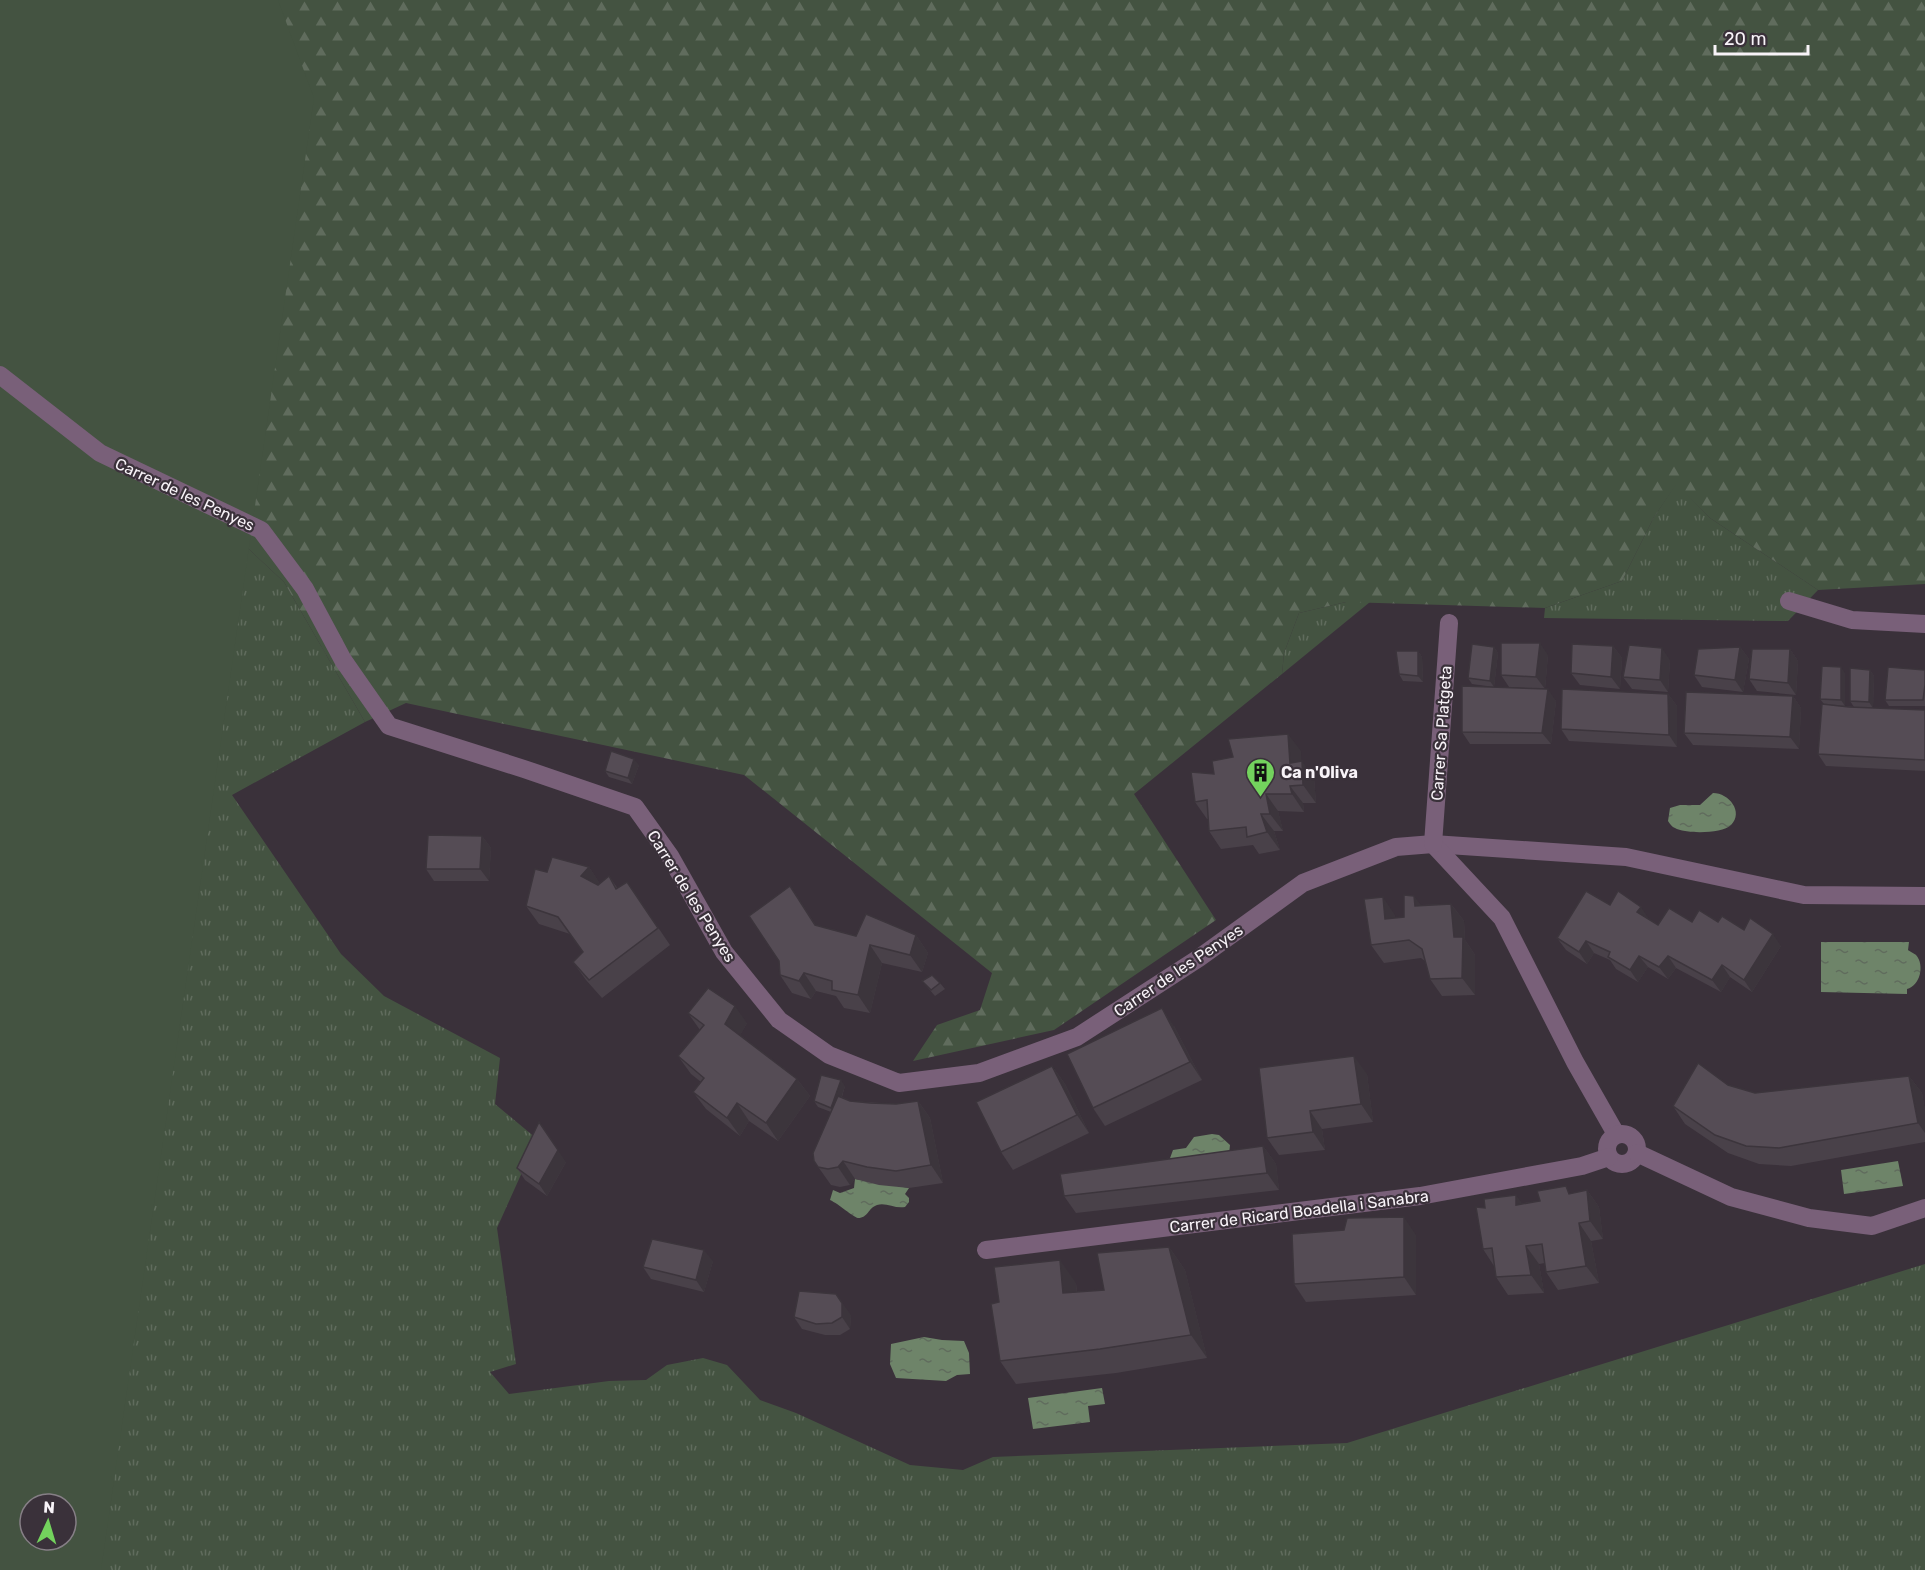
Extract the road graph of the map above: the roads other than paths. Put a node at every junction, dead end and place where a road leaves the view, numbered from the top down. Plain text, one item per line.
1 (0, 375) edge
2 (1790, 601) dead end
3 (1449, 623) dead end
4 (1925, 624) edge
5 (1433, 844) junction
6 (1925, 896) edge
7 (1616, 1134) junction
8 (1636, 1153) junction
9 (1609, 1157) junction
10 (1925, 1208) edge
11 (986, 1250) dead end

1 - 5 street, Carrer de les Penyes
2 - 4 street
3 - 5 street, Carrer Sa Platgeta
5 - 6 street, Carrer de les Penyes
5 - 7 street
7 - 8 street
7 - 9 street
8 - 9 street
8 - 10 street
9 - 11 street, Carrer de Ricard Boadella i Sanabra

